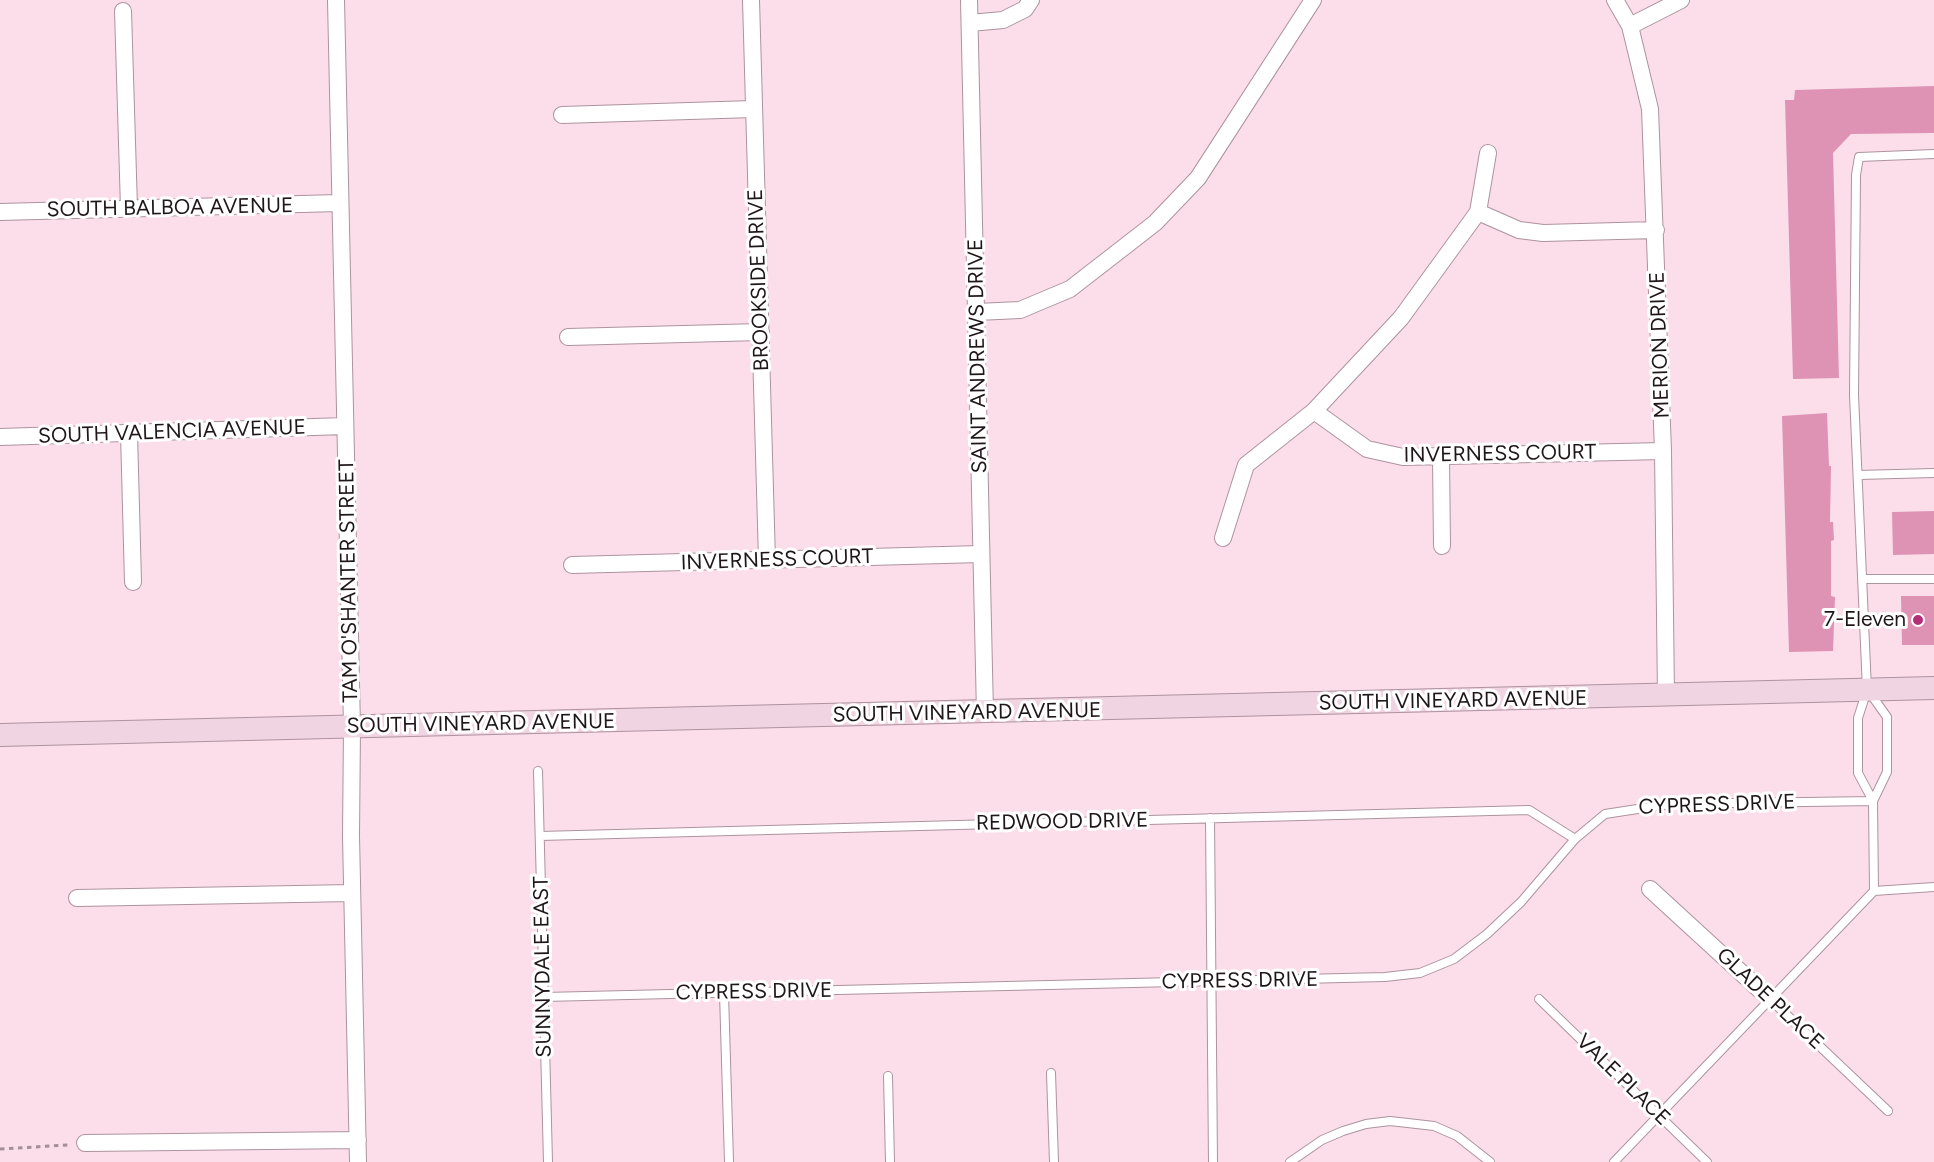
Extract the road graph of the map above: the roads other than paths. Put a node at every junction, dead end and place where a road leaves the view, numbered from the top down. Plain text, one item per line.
1 (336, 0) edge
2 (751, 0) edge
3 (969, 0) edge
4 (1031, 0) edge
5 (1313, 0) edge
6 (1615, 0) edge
7 (1681, 0) edge
8 (123, 11) dead end
9 (970, 23) junction
10 (1630, 26) junction
11 (753, 110) junction
12 (562, 116) dead end
13 (1488, 153) dead end
14 (1934, 154) edge
15 (339, 203) junction
16 (129, 208) junction
17 (0, 212) edge
18 (1478, 212) junction
19 (1656, 230) junction
20 (977, 312) junction
21 (761, 332) junction
22 (568, 337) dead end
23 (1314, 411) junction
24 (345, 426) junction
25 (129, 433) junction
26 (0, 437) edge
27 (1663, 451) junction
28 (1441, 457) junction
29 (1934, 473) edge
30 (1858, 476) junction
31 (1222, 538) dead end
32 (1442, 546) dead end
33 (981, 554) junction
34 (767, 560) junction
35 (572, 565) dead end
36 (1863, 579) junction
37 (1934, 579) edge
38 (133, 582) dead end
39 (1934, 688) edge
40 (1867, 690) junction
41 (1666, 696) junction
42 (985, 713) junction
43 (352, 727) junction
44 (0, 735) edge
45 (538, 771) dead end
46 (1873, 801) junction
47 (1210, 818) junction
48 (540, 836) junction
49 (1575, 839) junction
50 (1934, 887) edge
51 (1650, 889) dead end
52 (1874, 891) junction
53 (352, 893) junction
54 (77, 898) dead end
55 (1212, 981) junction
56 (724, 993) junction
57 (544, 997) junction
58 (1539, 999) dead end
59 (1771, 1000) junction
60 (1052, 1073) dead end
61 (888, 1076) dead end
62 (1888, 1111) dead end
63 (1660, 1117) junction
64 (358, 1140) junction
65 (85, 1143) road end
66 (358, 1162) edge
67 (548, 1162) edge
68 (729, 1162) edge
69 (890, 1162) edge
70 (1054, 1162) edge
71 (1213, 1162) edge
72 (1290, 1162) edge
73 (1490, 1162) edge
74 (1614, 1162) edge
75 (1707, 1162) edge

1 - 15 street, TAM O'SHANTER STREET
2 - 11 street, BROOKSIDE DRIVE
3 - 9 street, SAINT ANDREWS DRIVE
4 - 9 street
5 - 20 street
6 - 10 street, MERION DRIVE
7 - 10 street
8 - 16 street
9 - 20 street, SAINT ANDREWS DRIVE
10 - 19 street, MERION DRIVE
11 - 12 street
11 - 21 street, BROOKSIDE DRIVE
13 - 18 street
14 - 30 lane
15 - 16 street, SOUTH BALBOA AVENUE
15 - 24 street, TAM O'SHANTER STREET
16 - 17 street, SOUTH BALBOA AVENUE
18 - 19 street
18 - 23 street
19 - 27 street, MERION DRIVE
20 - 33 street, SAINT ANDREWS DRIVE
21 - 22 street
21 - 34 street, BROOKSIDE DRIVE
23 - 28 street, INVERNESS COURT
23 - 31 street
24 - 25 street, SOUTH VALENCIA AVENUE
24 - 43 street, TAM O'SHANTER STREET
25 - 26 street, SOUTH VALENCIA AVENUE
25 - 38 street
27 - 28 street, INVERNESS COURT
27 - 41 street, MERION DRIVE
28 - 32 street
29 - 30 lane
30 - 36 lane
33 - 34 street, INVERNESS COURT
33 - 42 street, SAINT ANDREWS DRIVE
34 - 35 street, INVERNESS COURT
36 - 37 lane
36 - 40 lane
39 - 40 main road, SOUTH VINEYARD AVENUE
40 - 41 main road, SOUTH VINEYARD AVENUE
40 - 46 lane
40 - 46 lane
41 - 42 main road, SOUTH VINEYARD AVENUE
42 - 43 main road, SOUTH VINEYARD AVENUE
43 - 44 main road, SOUTH VINEYARD AVENUE
43 - 53 street, TAM O'SHANTER STREET
45 - 48 lane, SUNNYDALE EAST
46 - 49 lane, CYPRESS DRIVE
46 - 52 lane
47 - 48 lane, REDWOOD DRIVE
47 - 49 lane, REDWOOD DRIVE
47 - 55 lane
48 - 57 lane, SUNNYDALE EAST
49 - 55 lane, CYPRESS DRIVE
50 - 52 lane
51 - 59 street, GLADE PLACE
52 - 59 lane
53 - 54 street
53 - 64 street, TAM O'SHANTER STREET
55 - 56 lane, CYPRESS DRIVE
55 - 71 lane
56 - 57 lane, CYPRESS DRIVE
56 - 68 lane
57 - 67 lane, SUNNYDALE EAST
58 - 63 lane, VALE PLACE
59 - 62 lane, GLADE PLACE
59 - 63 lane
60 - 70 lane
61 - 69 lane
63 - 74 lane
63 - 75 lane, VALE PLACE
64 - 65 street
64 - 66 street, TAM O'SHANTER STREET
72 - 73 lane

